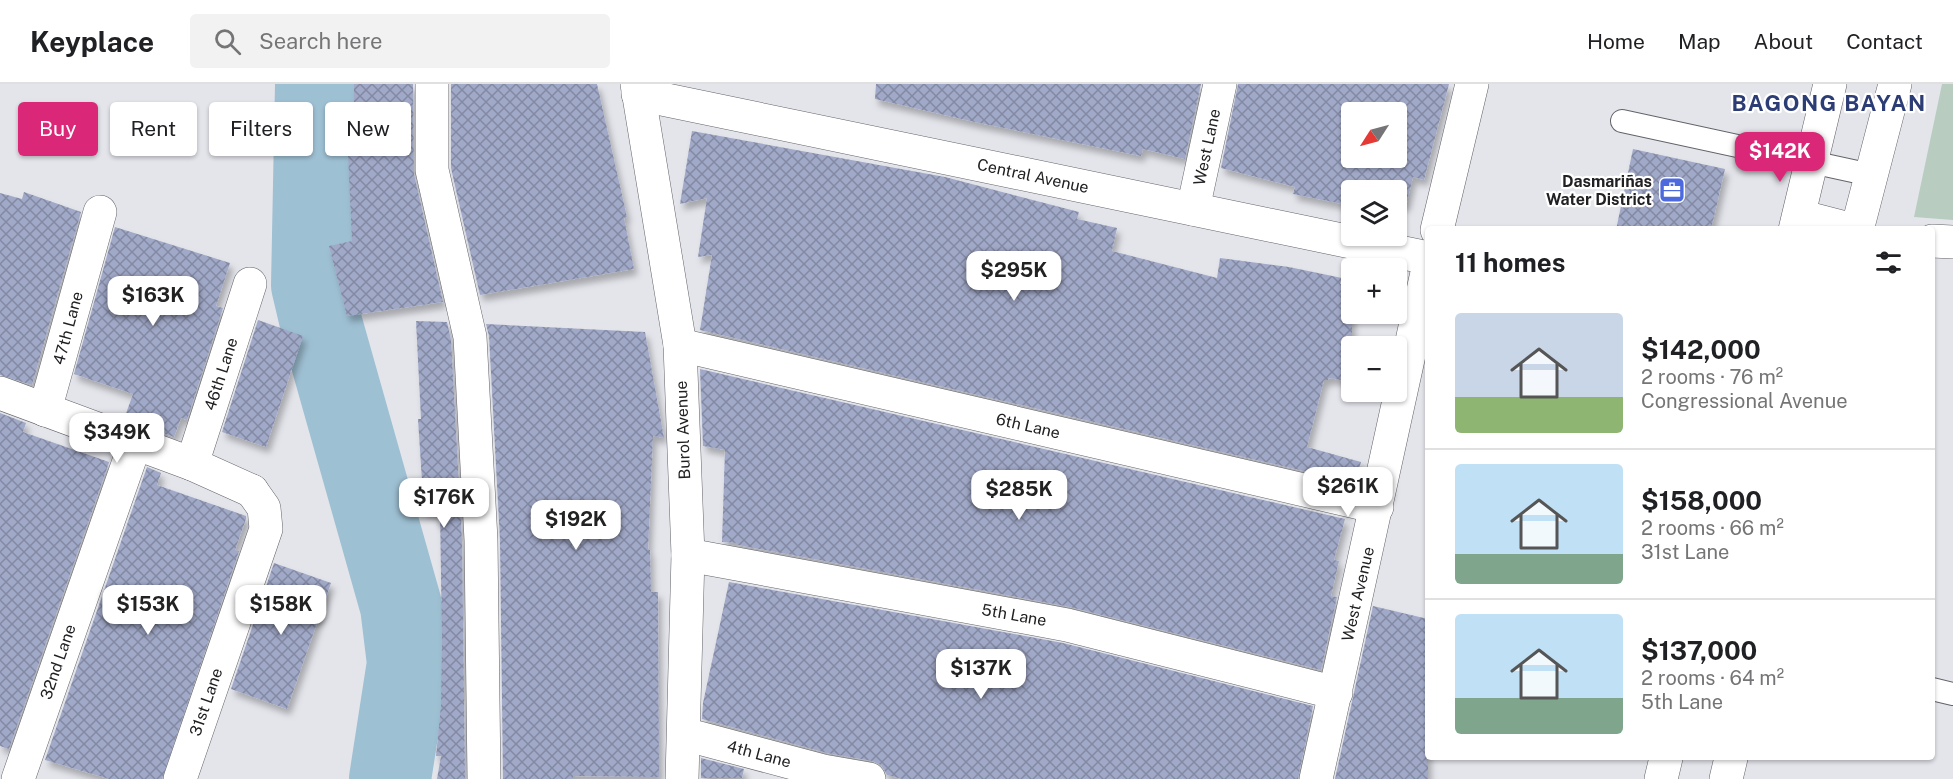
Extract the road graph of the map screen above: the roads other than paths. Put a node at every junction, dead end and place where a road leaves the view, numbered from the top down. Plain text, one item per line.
1 (432, 84) edge
2 (1220, 84) edge
3 (1472, 84) edge
4 (1830, 84) edge
5 (1895, 84) edge
6 (638, 89) edge
7 (1622, 121) dead end
8 (1812, 161) junction
9 (1871, 175) junction
10 (1193, 209) junction
11 (100, 212) dead end
12 (1797, 223) edge
13 (1438, 226) edge
14 (1822, 226) edge
15 (1856, 226) edge
16 (1935, 240) edge
17 (1953, 242) edge
18 (1425, 257) edge
19 (1425, 282) edge
20 (250, 284) dead end
21 (680, 345) junction
22 (0, 393) edge
23 (45, 410) junction
24 (135, 444) junction
25 (192, 464) junction
26 (1377, 507) junction
27 (688, 555) junction
28 (1935, 690) edge
29 (1335, 693) junction
30 (1953, 694) edge
31 (684, 734) junction
32 (1666, 760) edge
33 (1730, 760) edge
34 (20, 773) edge
35 (180, 779) edge
36 (484, 779) edge
37 (682, 779) edge
38 (869, 779) edge
39 (1316, 779) edge
40 (1661, 779) edge
41 (1725, 779) edge

1 - 36 street
2 - 10 street, West Lane
3 - 13 street
4 - 8 street
5 - 9 street
6 - 10 street, Central Avenue
6 - 21 street, Burol Avenue
7 - 8 lane
8 - 9 lane
8 - 12 street
9 - 15 street
10 - 18 street, Central Avenue
11 - 23 street, 47th Lane
12 - 14 street
16 - 17 street
19 - 26 street, West Avenue
20 - 25 street, 46th Lane
21 - 26 street, 6th Lane
21 - 27 street, Burol Avenue
22 - 23 street
23 - 24 street
24 - 25 street
24 - 34 street, 32nd Lane
25 - 35 street, 31st Lane
26 - 29 street, West Avenue
27 - 29 street, 5th Lane
27 - 31 street, Burol Avenue
28 - 30 lane
29 - 39 street, West Avenue
31 - 37 street, Burol Avenue
31 - 38 street, 4th Lane
32 - 40 street
33 - 41 street

